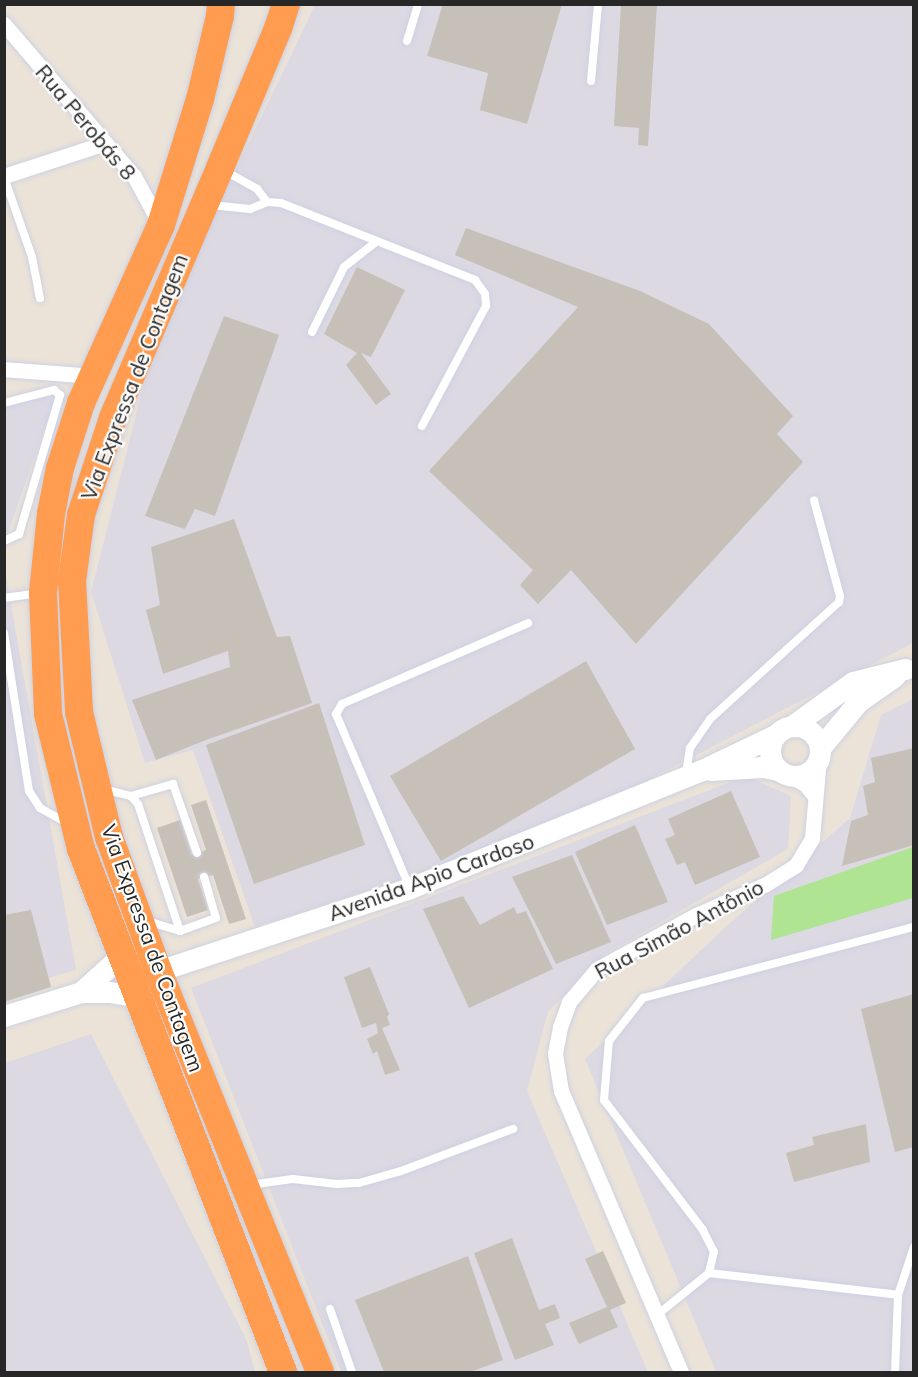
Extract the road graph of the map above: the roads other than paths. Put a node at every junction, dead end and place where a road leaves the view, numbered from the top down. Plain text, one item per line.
1 (221, 4) edge
2 (286, 4) edge
3 (418, 4) edge
4 (598, 4) edge
5 (4, 24) edge
6 (407, 41) dead end
7 (591, 81) dead end
8 (105, 143) junction
9 (220, 168) junction
10 (4, 177) edge
11 (267, 202) junction
12 (204, 204) junction
13 (161, 225) junction
14 (377, 241) junction
15 (40, 298) dead end
16 (312, 332) dead end
17 (97, 365) junction
18 (6, 370) edge
19 (4, 403) edge
20 (422, 426) dead end
21 (814, 500) dead end
22 (4, 541) edge
23 (43, 593) junction
24 (4, 598) edge
25 (528, 623) dead end
26 (4, 633) edge
27 (909, 667) edge
28 (783, 730) junction
29 (819, 753) junction
30 (784, 773) junction
31 (693, 774) junction
32 (97, 787) junction
33 (814, 795) junction
34 (131, 796) junction
35 (76, 827) junction
36 (197, 853) dead end
37 (204, 877) dead end
38 (410, 888) junction
39 (138, 917) junction
40 (914, 927) edge
41 (180, 931) junction
42 (122, 955) junction
43 (158, 971) junction
44 (81, 992) junction
45 (139, 997) junction
46 (4, 1016) edge
47 (513, 1129) dead end
48 (245, 1186) junction
49 (914, 1247) edge
50 (709, 1273) junction
51 (898, 1295) junction
52 (330, 1309) dead end
53 (657, 1315) junction
54 (284, 1372) edge
55 (320, 1372) edge
56 (352, 1372) edge
57 (681, 1372) edge
58 (895, 1372) edge

1 - 13 highway, Via Expressa de Contagem
2 - 9 highway, Via Expressa de Contagem
3 - 6 lane
4 - 7 lane
5 - 8 street, Rua Perobás 8
8 - 10 street
8 - 13 street, Rua Perobás 8
9 - 11 lane
9 - 12 highway, Via Expressa de Contagem
10 - 15 lane
11 - 12 lane
11 - 14 lane
12 - 32 highway, Via Expressa de Contagem
13 - 17 highway, Via Expressa de Contagem
14 - 16 lane
14 - 20 lane
17 - 18 street
17 - 23 highway, Via Expressa de Contagem
19 - 22 lane
21 - 31 lane
23 - 24 lane
23 - 35 highway, Via Expressa de Contagem
25 - 38 lane
26 - 35 lane
27 - 28 street, Avenida Apio Cardoso
27 - 29 street, Avenida Apio Cardoso
28 - 29 street
28 - 30 street
28 - 31 street, Avenida Apio Cardoso
29 - 30 street
29 - 33 street, Rua Simão Antônio
30 - 31 street, Avenida Apio Cardoso
30 - 33 street
31 - 38 street, Avenida Apio Cardoso
32 - 34 lane
32 - 39 highway, Via Expressa de Contagem
33 - 53 street, Rua Simão Antônio
34 - 36 lane
34 - 41 lane
35 - 42 highway, Via Expressa de Contagem
37 - 41 lane
38 - 43 street, Avenida Apio Cardoso
39 - 41 lane
39 - 43 highway, Via Expressa de Contagem
40 - 50 lane
42 - 44 street
42 - 45 highway, Via Expressa de Contagem
43 - 48 highway, Via Expressa de Contagem
44 - 45 street
44 - 46 street
45 - 54 highway, Via Expressa de Contagem
47 - 48 lane
48 - 55 highway, Via Expressa de Contagem
49 - 51 lane
50 - 51 lane
50 - 53 lane
51 - 58 lane
52 - 56 lane
53 - 57 street, Rua Simão Antônio

